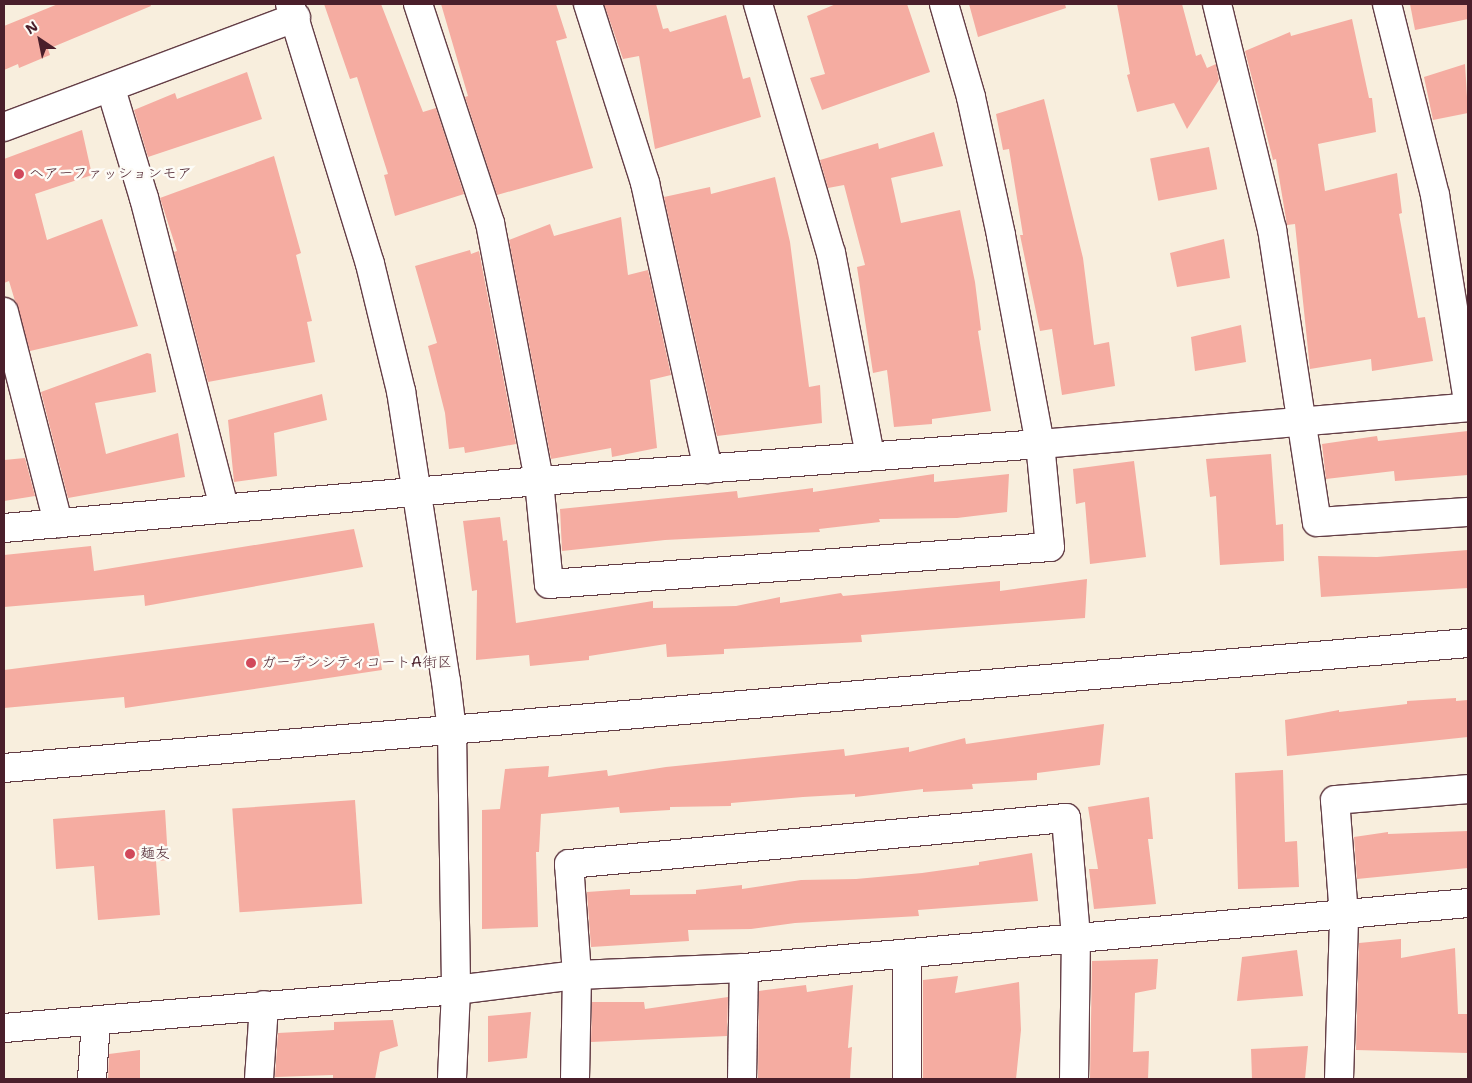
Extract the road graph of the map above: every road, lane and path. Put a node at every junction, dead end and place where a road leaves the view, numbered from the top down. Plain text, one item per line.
1 (418, 4) edge
2 (588, 4) edge
3 (758, 4) edge
4 (944, 4) edge
5 (1217, 4) edge
6 (1388, 4) edge
7 (293, 11) edge
8 (111, 89) junction
9 (4, 127) edge
10 (4, 312) edge
11 (1468, 400) edge
12 (1468, 407) edge
13 (1301, 422) junction
14 (1040, 444) junction
15 (870, 456) junction
16 (708, 469) junction
17 (538, 481) junction
18 (418, 494) junction
19 (224, 508) junction
20 (1468, 512) edge
21 (58, 523) junction
22 (4, 528) edge
23 (1468, 643) edge
24 (452, 732) junction
25 (4, 768) edge
26 (1468, 789) edge
27 (1468, 903) edge
28 (1344, 916) junction
29 (1076, 936) junction
30 (907, 954) junction
31 (744, 968) junction
32 (577, 974) junction
33 (456, 990) junction
34 (264, 1005) junction
35 (96, 1021) junction
36 (4, 1028) edge
37 (92, 1079) edge
38 (259, 1079) edge
39 (452, 1079) edge
40 (574, 1079) edge
41 (742, 1079) edge
42 (907, 1079) edge
43 (1074, 1079) edge
44 (1339, 1079) edge

1 - 17 street
2 - 16 street
3 - 15 street
4 - 14 street
5 - 13 street
6 - 11 street
7 - 8 street
7 - 18 street
8 - 9 street
8 - 19 street
10 - 21 street
12 - 13 street
13 - 14 street
13 - 20 street
14 - 15 street
14 - 17 street
15 - 16 street
16 - 17 street
17 - 18 street
18 - 19 street
18 - 24 street
19 - 21 street
21 - 22 street
23 - 24 street
24 - 25 street
24 - 33 street
26 - 28 street
27 - 28 street
28 - 29 street
28 - 44 street
29 - 30 street
29 - 32 street
29 - 43 street
30 - 31 street
30 - 42 street
31 - 32 street
31 - 41 street
32 - 33 street
32 - 40 street
33 - 34 street
33 - 39 street
34 - 35 street
34 - 38 street
35 - 36 street
35 - 37 street

